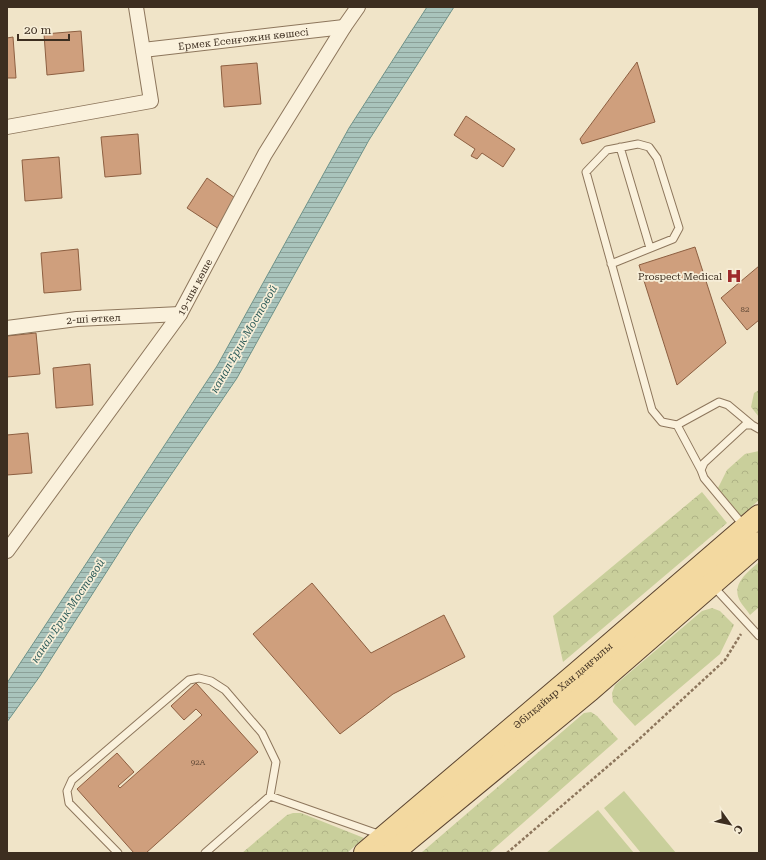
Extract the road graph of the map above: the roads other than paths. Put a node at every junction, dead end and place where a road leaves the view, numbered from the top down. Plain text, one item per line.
1 (136, 7) edge
2 (358, 7) edge
3 (344, 27) junction
4 (143, 50) junction
5 (7, 127) edge
6 (620, 147) junction
7 (650, 248) junction
8 (611, 264) junction
9 (180, 314) junction
10 (7, 328) edge
11 (677, 425) junction
12 (752, 425) junction
13 (759, 429) edge
14 (701, 470) junction
15 (754, 529) edge
16 (8, 549) edge
17 (705, 576) junction
18 (759, 636) edge
19 (270, 796) junction
20 (388, 845) edge
21 (118, 853) edge
22 (205, 853) edge
23 (365, 853) edge

1 - 4 street
2 - 3 street, 19-шы көше
3 - 4 street, Ермек Есенғожин көшесі
3 - 9 street, 19-шы көше
4 - 5 street
6 - 7 lane
6 - 7 lane
6 - 8 lane
7 - 8 lane
8 - 11 lane
9 - 10 street, 2-шi өткел
9 - 16 street, 19-шы көше
11 - 12 lane
11 - 14 lane
12 - 13 lane
12 - 14 lane
14 - 15 lane
15 - 17 main road, Әбілқайыр Хан даңғылы
17 - 18 lane
17 - 20 main road, Әбілқайыр Хан даңғылы
19 - 20 lane
19 - 21 lane
19 - 22 lane
20 - 23 main road, Әбілқайыр Хан даңғылы

